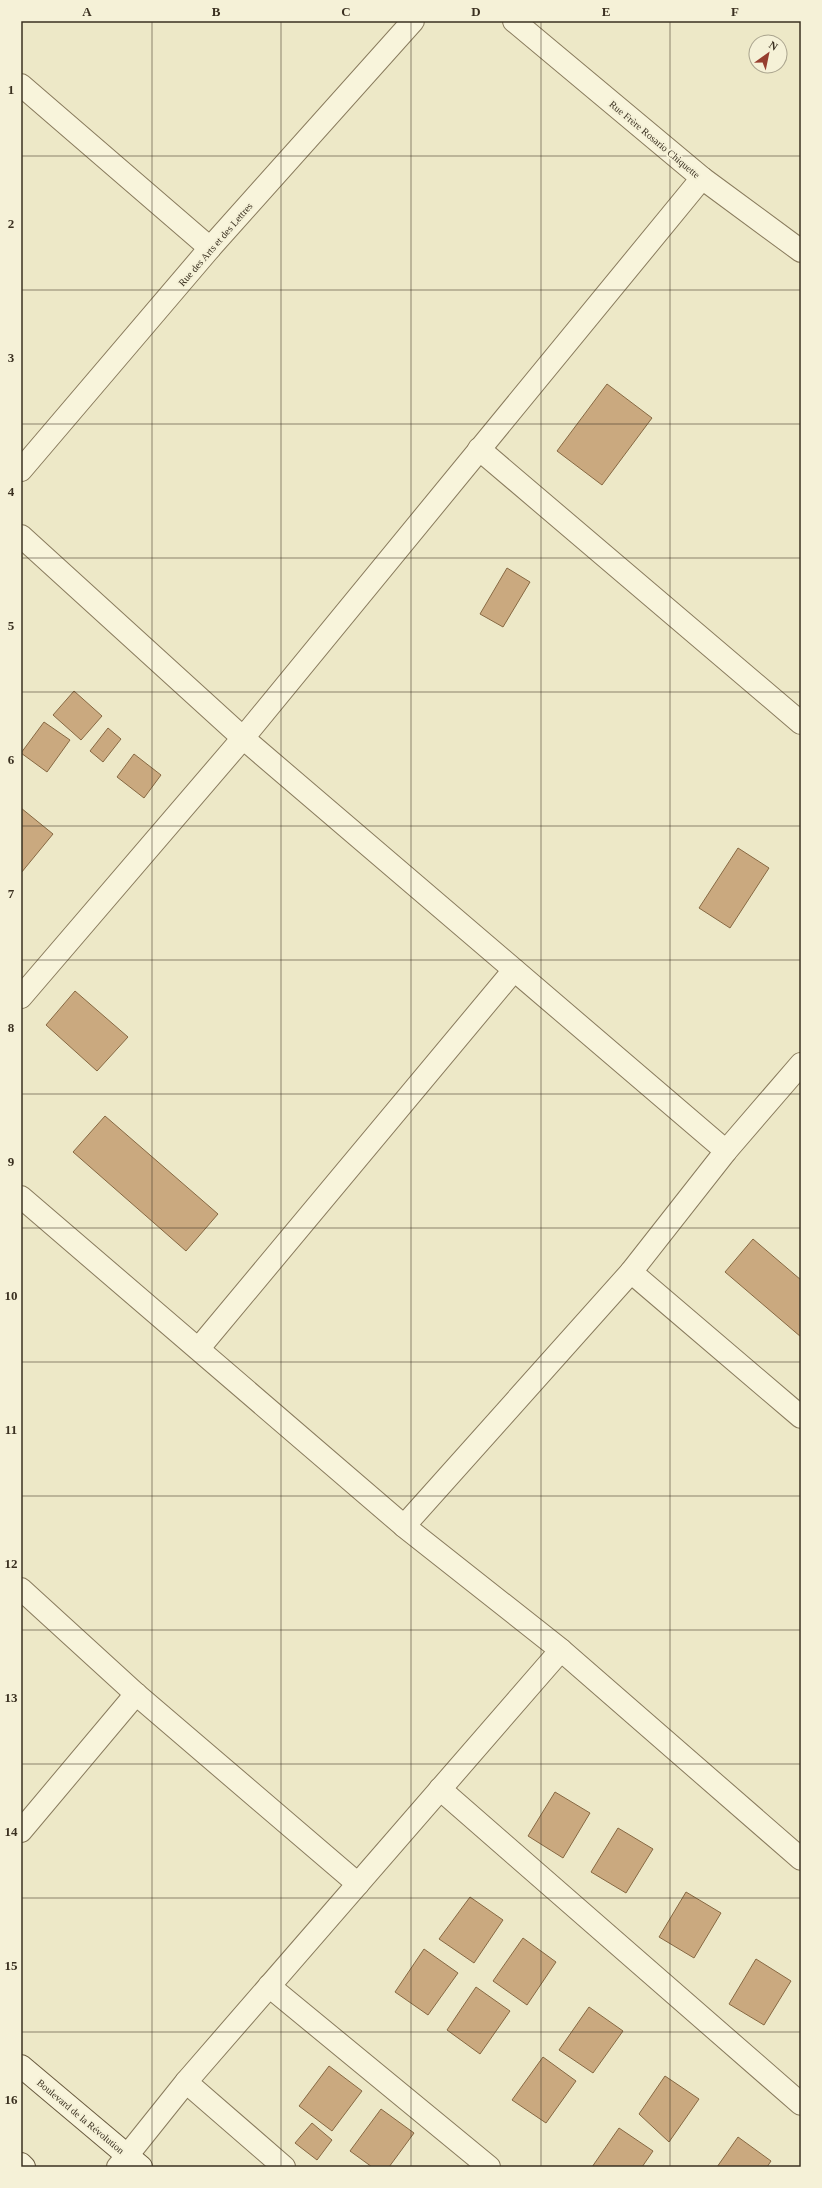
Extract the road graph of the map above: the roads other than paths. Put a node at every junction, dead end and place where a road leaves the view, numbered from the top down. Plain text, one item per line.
1 (413, 21) edge
2 (514, 21) edge
3 (21, 85) edge
4 (702, 178) junction
5 (210, 248) junction
6 (801, 252) edge
7 (479, 449) junction
8 (21, 470) edge
9 (21, 536) edge
10 (801, 723) edge
11 (243, 738) junction
12 (514, 970) junction
13 (21, 997) edge
14 (801, 1064) edge
15 (726, 1151) junction
16 (22, 1200) edge
17 (631, 1272) junction
18 (199, 1348) junction
19 (801, 1417) edge
20 (404, 1526) junction
21 (21, 1589) edge
22 (561, 1650) junction
23 (136, 1694) junction
24 (440, 1789) junction
25 (21, 1831) edge
26 (801, 1859) edge
27 (358, 1884) junction
28 (269, 1986) junction
29 (21, 2066) edge
30 (186, 2082) junction
31 (801, 2104) edge
32 (129, 2163) edge
33 (21, 2164) edge
34 (24, 2167) edge
35 (284, 2167) edge
36 (489, 2167) edge

1 - 5 street, Rue des Arts et des Lettres
2 - 4 street, Rue Frère Rosario Chiquette
3 - 5 street
4 - 6 street, Rue Frère Rosario Chiquette
4 - 7 street
5 - 8 street, Rue des Arts et des Lettres
7 - 10 street
7 - 11 street
9 - 11 street
11 - 12 street
11 - 13 street
12 - 15 street
12 - 18 street
14 - 15 street
15 - 17 street
16 - 18 street
17 - 19 street
17 - 20 street
18 - 20 street
20 - 22 street
21 - 23 street
22 - 24 street
22 - 26 street
23 - 25 street
23 - 27 street
24 - 27 street
24 - 31 street
27 - 28 street
28 - 30 street
28 - 36 street
29 - 32 street, Boulevard de la Révolution
30 - 32 street
30 - 35 street
33 - 34 street

